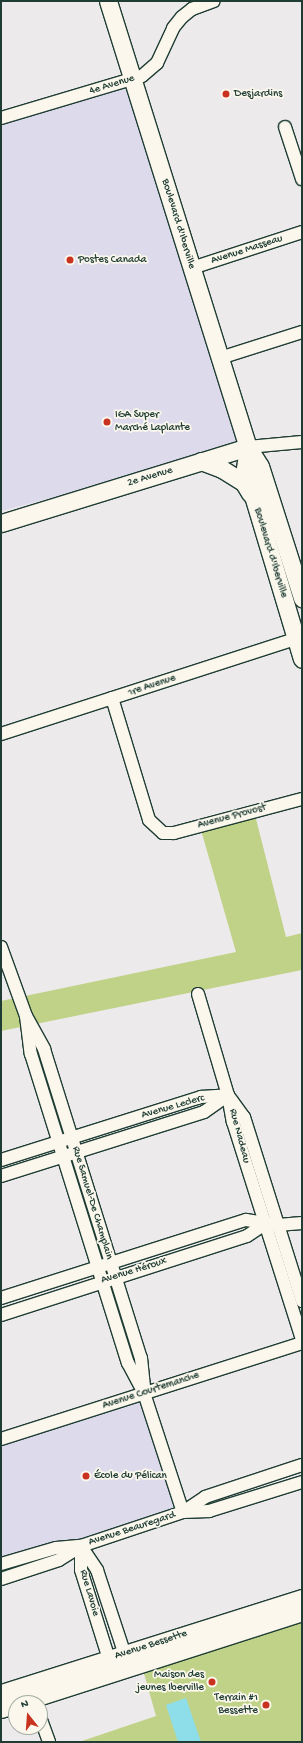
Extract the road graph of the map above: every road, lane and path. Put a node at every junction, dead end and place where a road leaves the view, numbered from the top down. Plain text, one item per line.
1 (108, 1) edge
2 (214, 1) edge
3 (132, 79) junction
4 (1, 118) edge
5 (286, 127) dead end
6 (302, 179) edge
7 (302, 232) edge
8 (192, 268) junction
9 (302, 332) edge
10 (220, 358) junction
11 (302, 442) edge
12 (248, 447) junction
13 (201, 461) junction
14 (254, 498) junction
15 (1, 523) edge
16 (302, 598) edge
17 (299, 638) edge
18 (302, 660) edge
19 (112, 698) junction
20 (1, 734) edge
21 (302, 799) edge
22 (1, 948) edge
23 (198, 994) dead end
24 (26, 1016) junction
25 (228, 1095) junction
26 (72, 1138) junction
27 (59, 1142) junction
28 (76, 1151) junction
29 (63, 1157) junction
30 (1, 1160) edge
31 (1, 1176) edge
32 (302, 1223) edge
33 (265, 1224) junction
34 (278, 1225) junction
35 (111, 1263) junction
36 (97, 1266) junction
37 (117, 1277) junction
38 (103, 1281) junction
39 (1, 1298) edge
40 (302, 1301) edge
41 (1, 1315) edge
42 (302, 1340) edge
43 (302, 1343) edge
44 (144, 1393) junction
45 (1, 1439) edge
46 (302, 1465) edge
47 (302, 1482) edge
48 (183, 1512) junction
49 (81, 1546) junction
50 (1, 1564) edge
51 (1, 1578) edge
52 (302, 1598) edge
53 (302, 1612) edge
54 (119, 1664) junction
55 (1, 1693) edge
56 (15, 1695) edge
57 (34, 1695) edge

1 - 3 street, Boulevard d'Iberville
2 - 3 street, 4e Avenue
3 - 4 street, 4e Avenue
3 - 8 street, Boulevard d'Iberville
5 - 6 street
7 - 8 street, Avenue Masseau
8 - 10 street, Boulevard d'Iberville
9 - 10 street
10 - 12 street, Boulevard d'Iberville
11 - 12 street, 2e Avenue
12 - 13 street, 2e Avenue
12 - 14 street, Boulevard d'Iberville
12 - 16 street, Boulevard d'Iberville
13 - 14 street
13 - 15 street, 2e Avenue
14 - 17 street, Boulevard d'Iberville
17 - 18 street, Boulevard d'Iberville
17 - 19 street, 1re Avenue
19 - 20 street, 1re Avenue
19 - 21 street, Avenue Provost
22 - 24 street, Rue Samuel-De Champlain
23 - 25 street
24 - 26 street, Rue Samuel-De Champlain
24 - 27 street, Rue Samuel-De Champlain
25 - 26 street, Avenue Leclerc
25 - 28 street, Avenue Leclerc
25 - 33 street, Rue Nadeau
25 - 34 street, Rue Nadeau
26 - 27 street, Avenue Leclerc
26 - 28 street, Rue Samuel-De Champlain
27 - 29 street, Rue Samuel-De Champlain
27 - 30 street, Avenue Leclerc
28 - 29 street, Avenue Leclerc
28 - 35 street, Rue Samuel-De Champlain
29 - 31 street, Avenue Leclerc
29 - 36 street, Rue Samuel-De Champlain
32 - 34 street, Avenue Héroux
33 - 34 street, Avenue Héroux
33 - 35 street, Avenue Héroux
33 - 37 street, Avenue Héroux
33 - 42 street, Rue Nadeau
34 - 40 street, Rue Nadeau
35 - 36 street, Avenue Héroux
35 - 37 street, Rue Samuel-De Champlain
36 - 38 street, Rue Samuel-De Champlain
36 - 39 street, Avenue Héroux
37 - 38 street, Avenue Héroux
37 - 44 street, Rue Samuel-De Champlain
38 - 41 street, Avenue Héroux
38 - 44 street, Rue Samuel-De Champlain
43 - 44 street, Avenue Courtemanche
44 - 45 street, Avenue Courtemanche
44 - 48 street, Rue Samuel-De Champlain
46 - 48 street, Avenue Beauregard
47 - 48 street, Avenue Beauregard
48 - 49 street, Avenue Beauregard
49 - 50 street, Avenue Beauregard
49 - 51 street, Avenue Beauregard
49 - 54 street, Rue Lavoie
52 - 54 street, Avenue Bessette
53 - 54 street, Avenue Bessette
54 - 57 street, Avenue Bessette
55 - 56 street, Avenue Bessette

